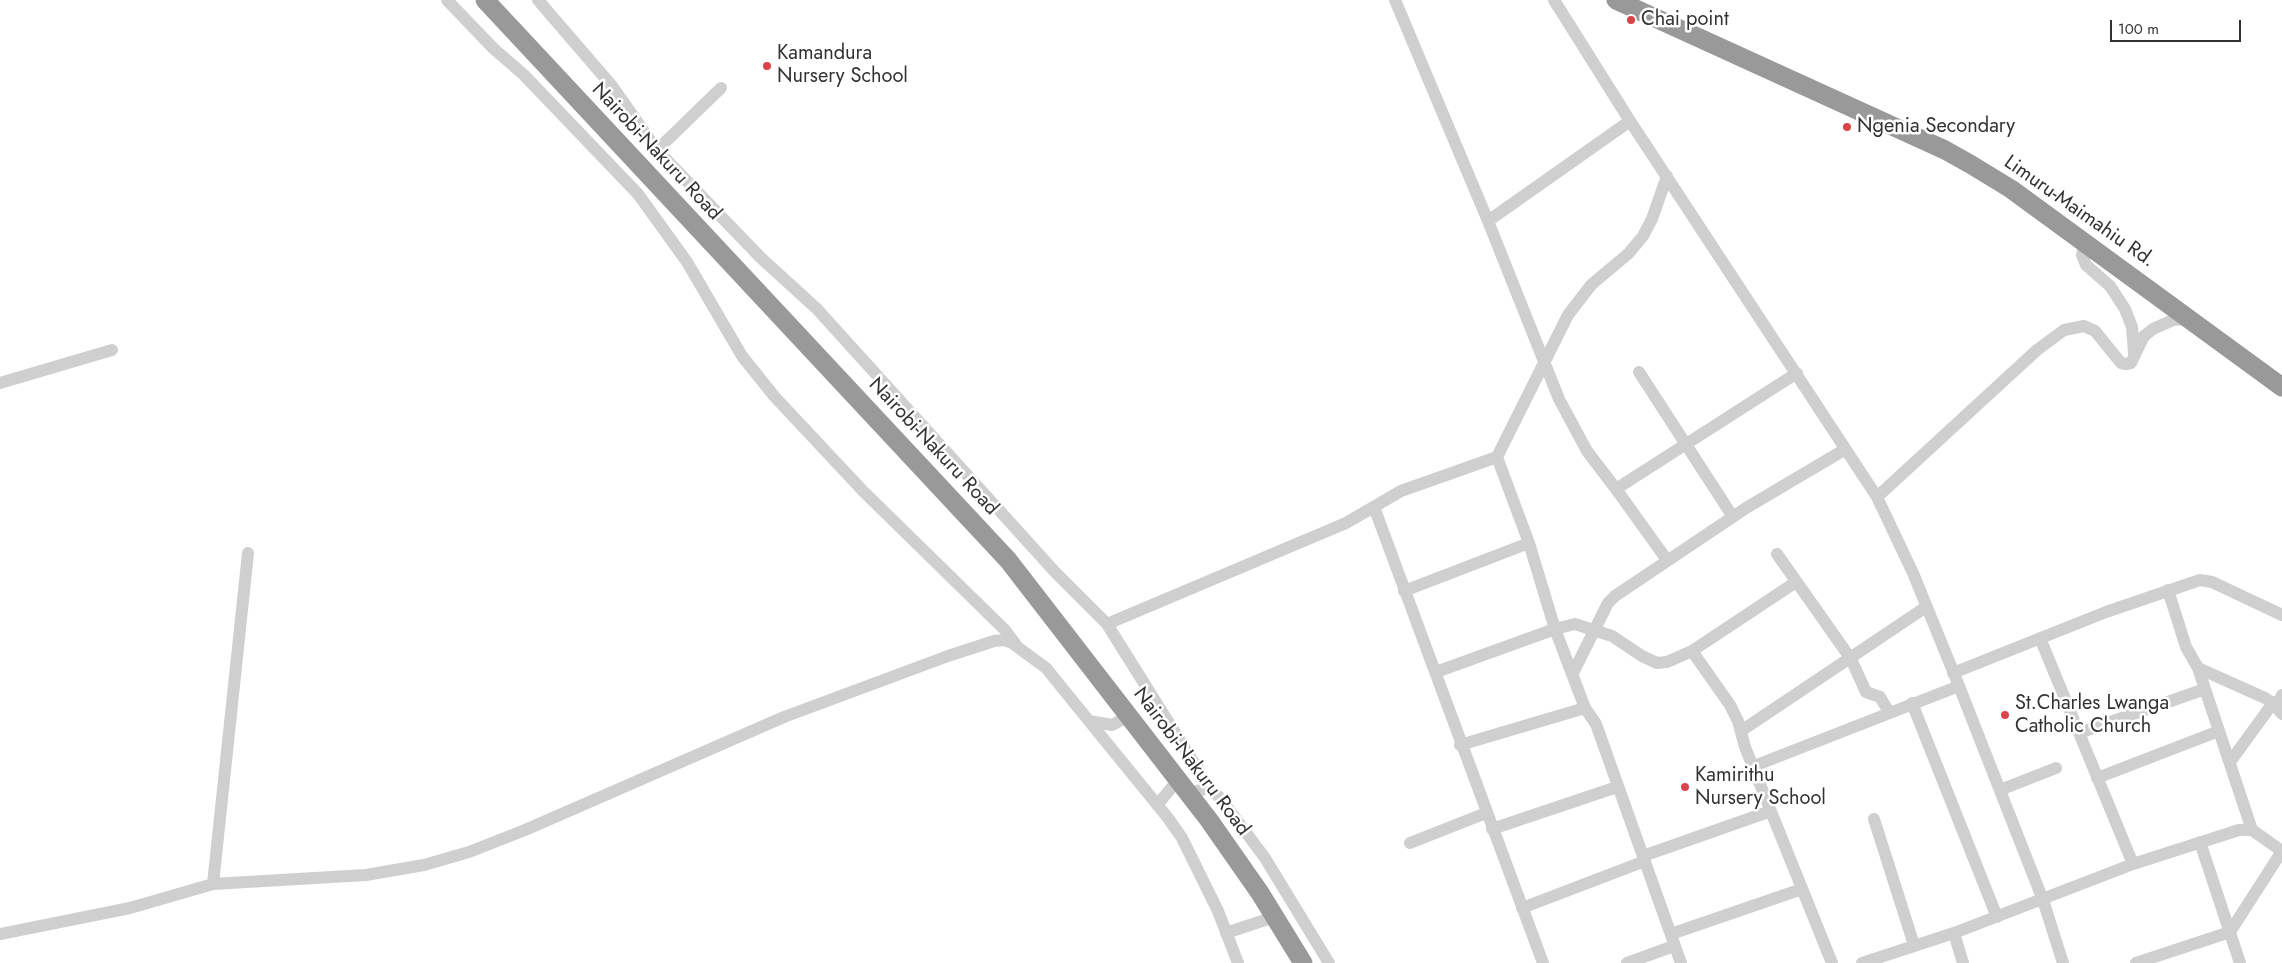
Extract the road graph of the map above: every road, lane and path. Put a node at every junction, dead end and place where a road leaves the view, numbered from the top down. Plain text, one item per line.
1 (447, 0) edge
2 (485, 0) edge
3 (538, 0) edge
4 (1394, 0) edge
5 (1554, 0) edge
6 (1616, 0) edge
7 (720, 88) dead end
8 (1630, 121) junction
9 (657, 150) junction
10 (1667, 176) junction
11 (652, 180) junction
12 (638, 194) junction
13 (1488, 221) junction
14 (2085, 243) junction
15 (2188, 319) junction
16 (112, 350) dead end
17 (2134, 353) junction
18 (1544, 364) junction
19 (1639, 372) dead end
20 (1797, 373) junction
21 (0, 383) edge
22 (2282, 387) edge
23 (1686, 444) junction
24 (1844, 450) junction
25 (1497, 457) junction
26 (1616, 489) junction
27 (1877, 497) junction
28 (1374, 507) junction
29 (1733, 517) junction
30 (1529, 543) junction
31 (248, 553) dead end
32 (1777, 554) dead end
33 (1667, 560) junction
34 (1796, 582) junction
35 (2168, 590) junction
36 (1404, 591) junction
37 (1926, 607) junction
38 (2282, 615) edge
39 (1107, 624) junction
40 (1555, 628) junction
41 (1594, 629) junction
42 (2040, 638) junction
43 (1018, 647) junction
44 (1692, 651) junction
45 (1851, 659) junction
46 (2198, 668) junction
47 (1436, 672) junction
48 (1573, 673) junction
49 (1953, 673) junction
50 (1959, 686) junction
51 (2205, 689) junction
52 (2277, 699) edge
53 (1912, 703) junction
54 (1585, 708) junction
55 (1888, 712) junction
56 (2282, 714) edge
57 (1129, 716) junction
58 (1089, 721) junction
59 (1741, 731) junction
60 (2219, 731) junction
61 (2079, 733) junction
62 (1460, 745) junction
63 (2230, 762) junction
64 (1754, 766) junction
65 (2056, 768) dead end
66 (2097, 778) junction
67 (1617, 786) junction
68 (1184, 787) junction
69 (1209, 787) junction
70 (2000, 790) junction
71 (1157, 805) junction
72 (1771, 811) junction
73 (1486, 813) junction
74 (1874, 819) dead end
75 (1492, 829) junction
76 (2252, 830) junction
77 (2200, 842) junction
78 (1410, 843) dead end
79 (2282, 851) edge
80 (1644, 858) junction
81 (2133, 864) junction
82 (213, 884) junction
83 (1802, 889) junction
84 (2043, 900) junction
85 (1522, 908) junction
86 (1274, 917) junction
87 (1997, 917) junction
88 (2230, 932) junction
89 (1226, 933) junction
90 (1954, 933) junction
91 (0, 934) edge
92 (1672, 940) junction
93 (1914, 945) junction
94 (1238, 963) edge
95 (1303, 963) edge
96 (1329, 963) edge
97 (1543, 963) edge
98 (1627, 963) edge
99 (1681, 963) edge
100 (1832, 963) edge
101 (1864, 963) edge
102 (1963, 963) edge
103 (2064, 963) edge
104 (2136, 963) edge
105 (2240, 963) edge

1 - 12 street
2 - 11 highway, Nairobi-Nakuru Road
3 - 9 street
4 - 13 street
5 - 8 street
6 - 14 highway, Limuru-Maimahiu Rd.
7 - 9 street
8 - 10 street
8 - 13 street
9 - 39 street
10 - 18 street
10 - 20 street
11 - 12 street
11 - 57 highway, Nairobi-Nakuru Road
12 - 43 street
13 - 18 street
14 - 15 highway, Limuru-Maimahiu Rd.
14 - 17 street
15 - 17 street
15 - 22 highway, Limuru-Maimahiu Rd.
16 - 21 street
17 - 27 street
18 - 25 street
18 - 26 street
19 - 23 street
20 - 23 street
20 - 24 street
23 - 26 street
23 - 29 street
24 - 27 street
24 - 29 street
25 - 28 street
25 - 30 street
26 - 33 street
27 - 37 street
28 - 36 street
28 - 39 street
29 - 33 street
30 - 36 street
30 - 40 street
31 - 82 street
32 - 34 street
33 - 41 street
34 - 44 street
34 - 45 street
35 - 38 street
35 - 42 street
35 - 46 street
36 - 47 street
37 - 45 street
37 - 49 street
39 - 69 street
40 - 41 street
40 - 47 street
40 - 48 street
41 - 44 street
41 - 48 street
42 - 49 street
42 - 61 street
43 - 58 street
43 - 82 street
44 - 59 street
45 - 55 street
45 - 59 street
46 - 51 street
46 - 52 street
47 - 62 street
48 - 54 street
49 - 50 street
50 - 53 street
50 - 70 street
51 - 60 street
51 - 61 street
52 - 56 street
52 - 63 street
53 - 55 street
53 - 87 street
54 - 62 street
54 - 67 street
55 - 64 street
57 - 58 street
57 - 68 highway, Nairobi-Nakuru Road
58 - 71 street
59 - 64 street
60 - 63 street
60 - 66 street
61 - 66 street
62 - 73 street
63 - 76 street
64 - 72 street
65 - 70 street
66 - 81 street
67 - 75 street
67 - 80 street
68 - 69 street
68 - 71 street
68 - 86 highway, Nairobi-Nakuru Road
69 - 96 street
70 - 84 street
71 - 89 street
72 - 80 street
72 - 83 street
73 - 75 street
73 - 78 street
74 - 93 street
75 - 85 street
76 - 77 street
76 - 79 street
77 - 81 street
77 - 88 street
79 - 88 street
80 - 85 street
80 - 92 street
81 - 84 street
82 - 91 street
83 - 92 street
83 - 100 street
84 - 87 street
84 - 103 street
85 - 97 street
86 - 89 street
86 - 95 highway, Nairobi-Nakuru Road
87 - 90 street
88 - 104 street
88 - 105 street
89 - 94 street
90 - 93 street
90 - 102 street
92 - 98 street
92 - 99 street
93 - 101 street

